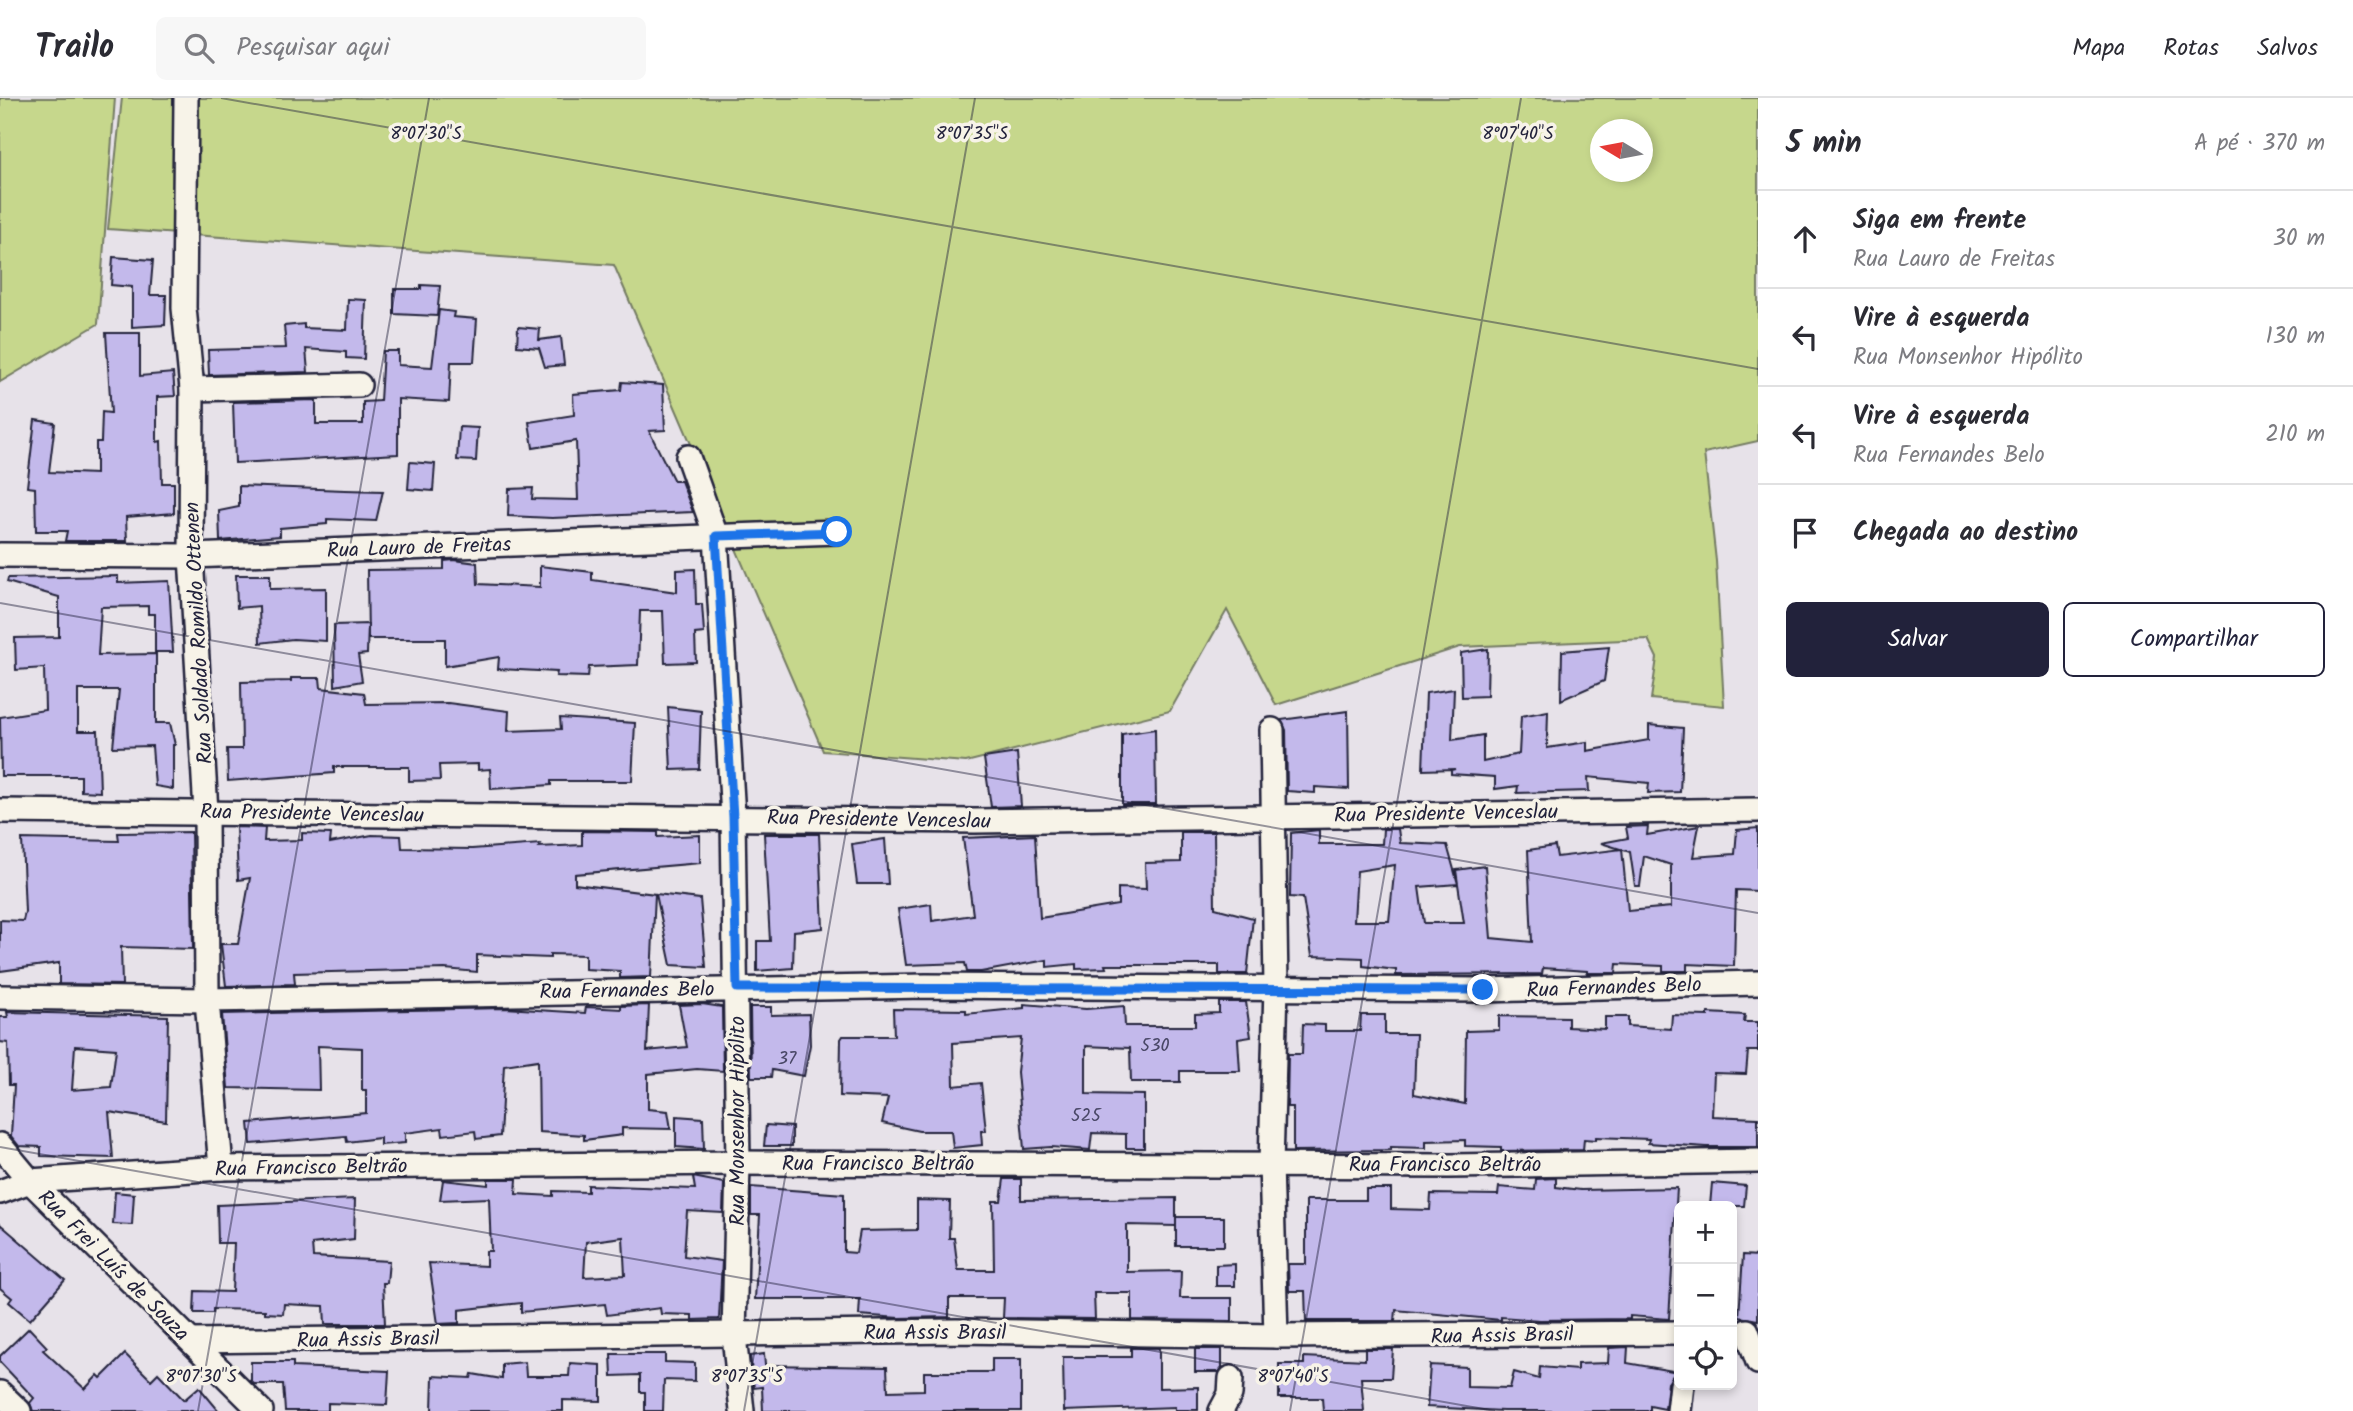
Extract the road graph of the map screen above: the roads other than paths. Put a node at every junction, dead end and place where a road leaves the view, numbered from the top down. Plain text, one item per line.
1 (186, 98) edge
2 (359, 385) dead end
3 (192, 389) junction
4 (688, 457) dead end
5 (837, 532) dead end
6 (716, 536) junction
7 (0, 555) edge
8 (191, 556) junction
9 (1272, 730) dead end
10 (1758, 810) edge
11 (0, 811) edge
12 (206, 812) junction
13 (1272, 814) junction
14 (733, 817) junction
15 (1758, 984) edge
16 (1276, 987) junction
17 (737, 988) junction
18 (0, 997) edge
19 (207, 1000) junction
20 (0, 1145) edge
21 (1758, 1161) edge
22 (738, 1163) junction
23 (1271, 1164) junction
24 (220, 1168) junction
25 (30, 1181) junction
26 (0, 1192) edge
27 (1746, 1331) edge
28 (1674, 1333) edge
29 (734, 1336) junction
30 (1276, 1336) junction
31 (192, 1341) junction
32 (1758, 1362) edge
33 (1231, 1378) dead end
34 (1681, 1390) edge
35 (0, 1393) edge
36 (19, 1411) edge
37 (261, 1411) edge
38 (742, 1411) edge
39 (1221, 1411) edge
40 (1679, 1411) edge

1 - 3 street, Rua Soldado Romildo Ottenen
2 - 3 street
3 - 8 street, Rua Soldado Romildo Ottenen
4 - 6 street, Rua Monsenhor Hipólito
5 - 6 street, Rua Lauro de Freitas
6 - 8 street, Rua Lauro de Freitas
6 - 14 street, Rua Monsenhor Hipólito
7 - 8 street, Rua Lauro de Freitas
8 - 12 street, Rua Soldado Romildo Ottenen
9 - 13 street
10 - 13 street, Rua Presidente Venceslau
11 - 12 street, Rua Presidente Venceslau
12 - 14 street, Rua Presidente Venceslau
12 - 19 street, Rua Soldado Romildo Ottenen
13 - 14 street, Rua Presidente Venceslau
13 - 16 street
14 - 17 street, Rua Monsenhor Hipólito
15 - 16 street, Rua Fernandes Belo
16 - 17 street, Rua Fernandes Belo
16 - 23 street
17 - 19 street, Rua Fernandes Belo
17 - 22 street, Rua Monsenhor Hipólito
18 - 19 street, Rua Fernandes Belo
19 - 24 street, Rua Soldado Romildo Ottenen
20 - 25 street, Rua Frei Luís de Souza
21 - 23 street, Rua Francisco Beltrão
22 - 23 street, Rua Francisco Beltrão
22 - 24 street, Rua Francisco Beltrão
22 - 29 street, Rua Monsenhor Hipólito
23 - 30 street
24 - 25 street, Rua Francisco Beltrão
25 - 26 street, Rua Francisco Beltrão
25 - 31 street, Rua Frei Luís de Souza
27 - 32 street
28 - 30 street, Rua Assis Brasil
29 - 30 street, Rua Assis Brasil
29 - 31 street, Rua Assis Brasil
29 - 38 street, Rua Monsenhor Hipólito
31 - 37 street, Rua Frei Luís de Souza
33 - 39 street
34 - 40 street
35 - 36 street

